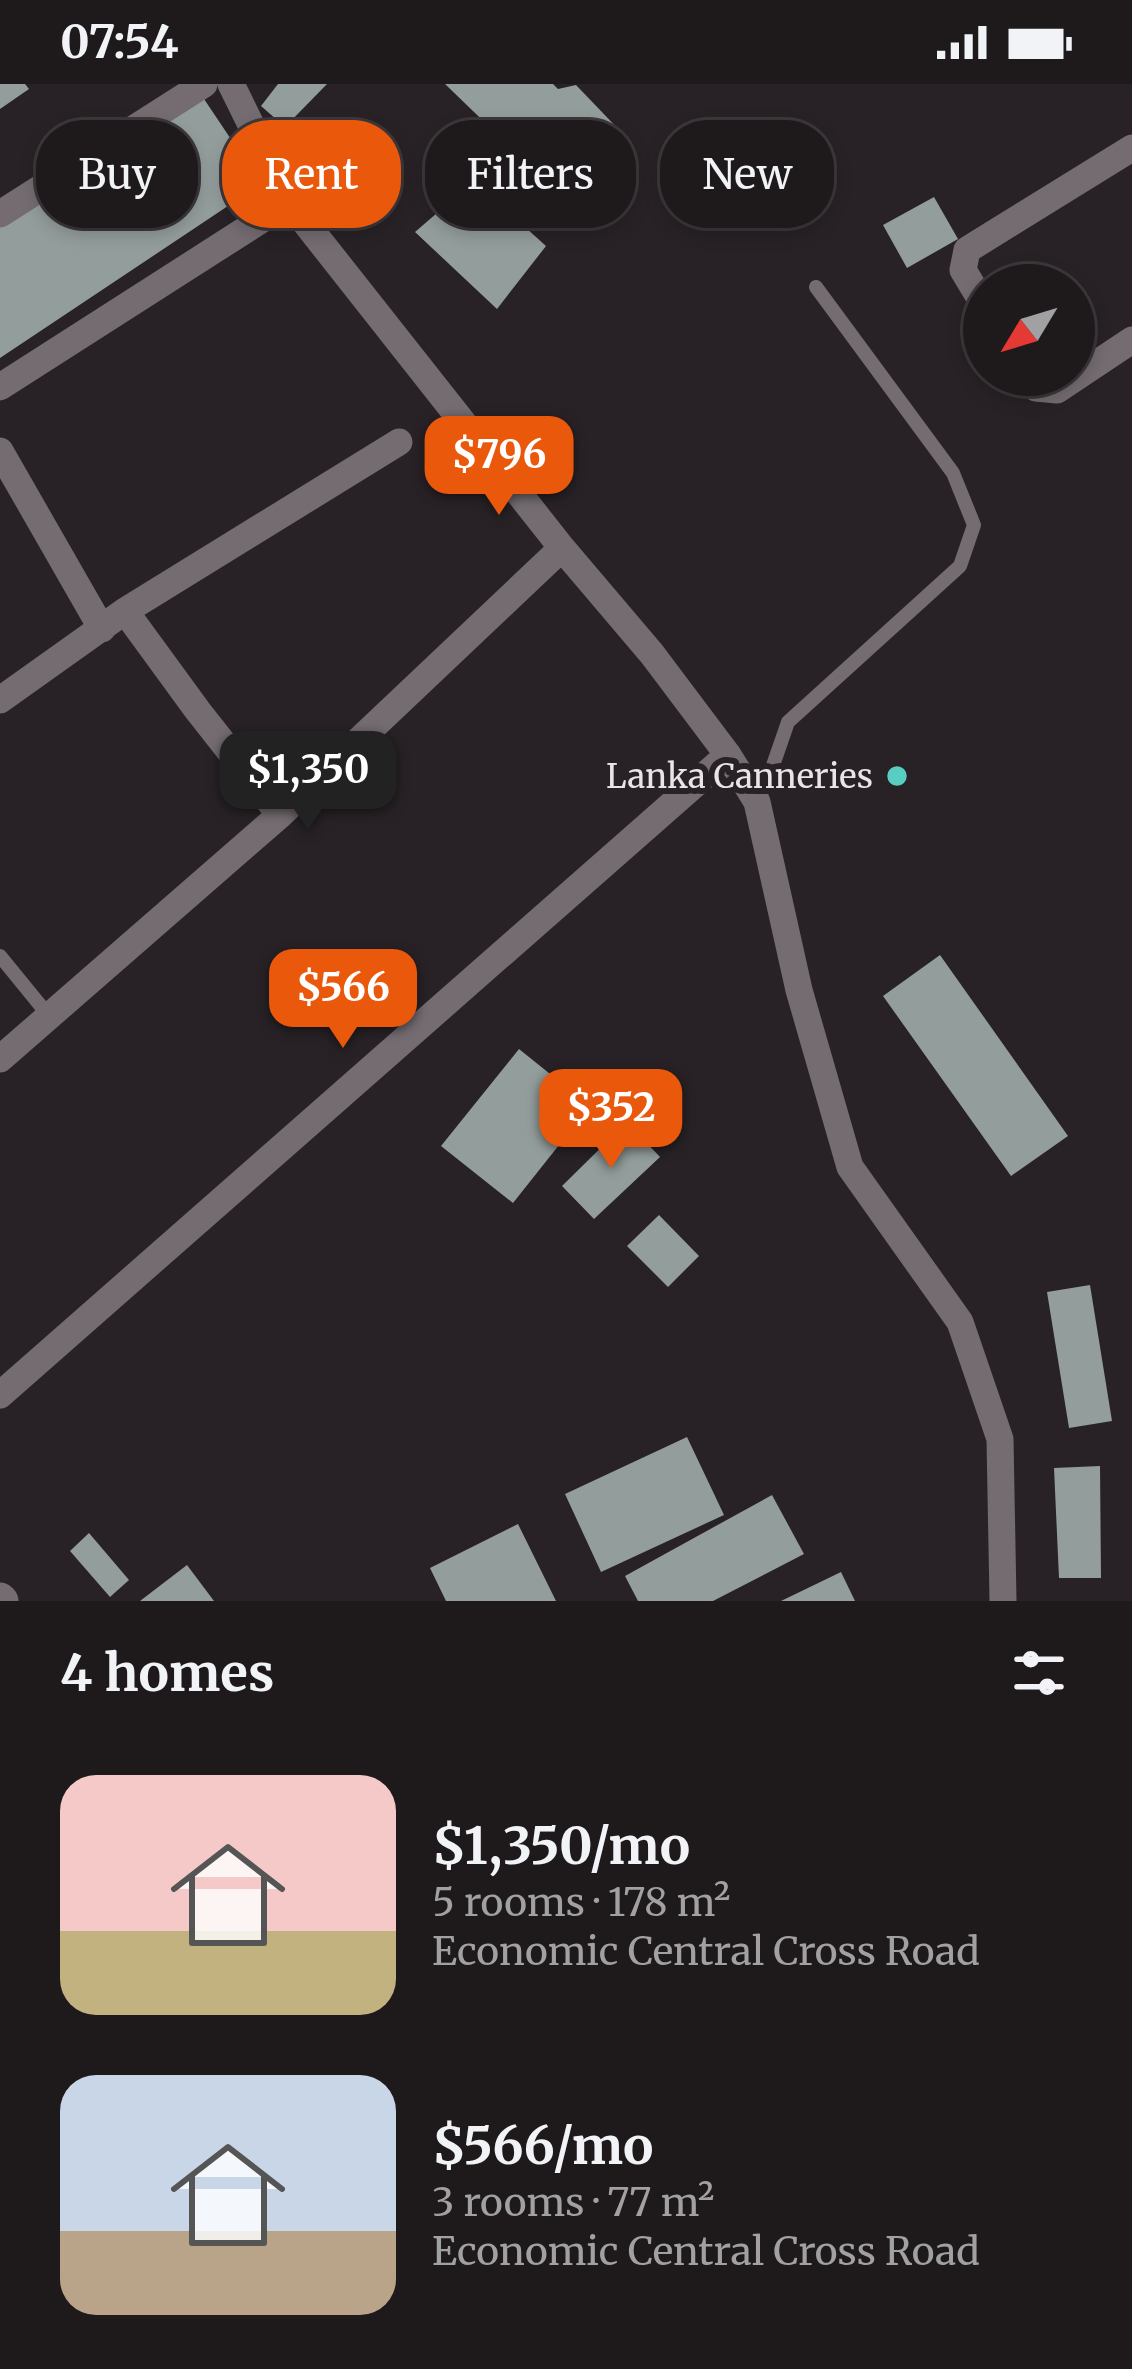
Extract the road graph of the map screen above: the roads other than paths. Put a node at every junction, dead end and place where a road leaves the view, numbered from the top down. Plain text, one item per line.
1 (204, 84) edge
2 (231, 84) edge
3 (249, 120) edge
4 (1132, 148) edge
5 (0, 214) edge
6 (248, 228) edge
7 (310, 228) edge
8 (964, 264) edge
9 (816, 287) dead end
10 (1132, 340) edge
11 (1095, 364) edge
12 (0, 387) edge
13 (399, 442) dead end
14 (0, 451) edge
15 (562, 548) junction
16 (125, 611) junction
17 (102, 629) junction
18 (0, 700) edge
19 (728, 755) junction
20 (757, 802) junction
21 (280, 815) junction
22 (0, 956) edge
23 (49, 1016) junction
24 (0, 1059) edge
25 (0, 1395) edge
26 (1003, 1601) edge

1 - 5 street
2 - 3 street
4 - 8 street
6 - 12 street
7 - 15 street
9 - 20 lane
10 - 11 street
13 - 16 street
14 - 17 street
15 - 19 street
15 - 21 street
16 - 17 street
16 - 21 street
17 - 18 street
19 - 20 street
19 - 25 street
20 - 26 street
21 - 23 street
22 - 23 lane
23 - 24 street

